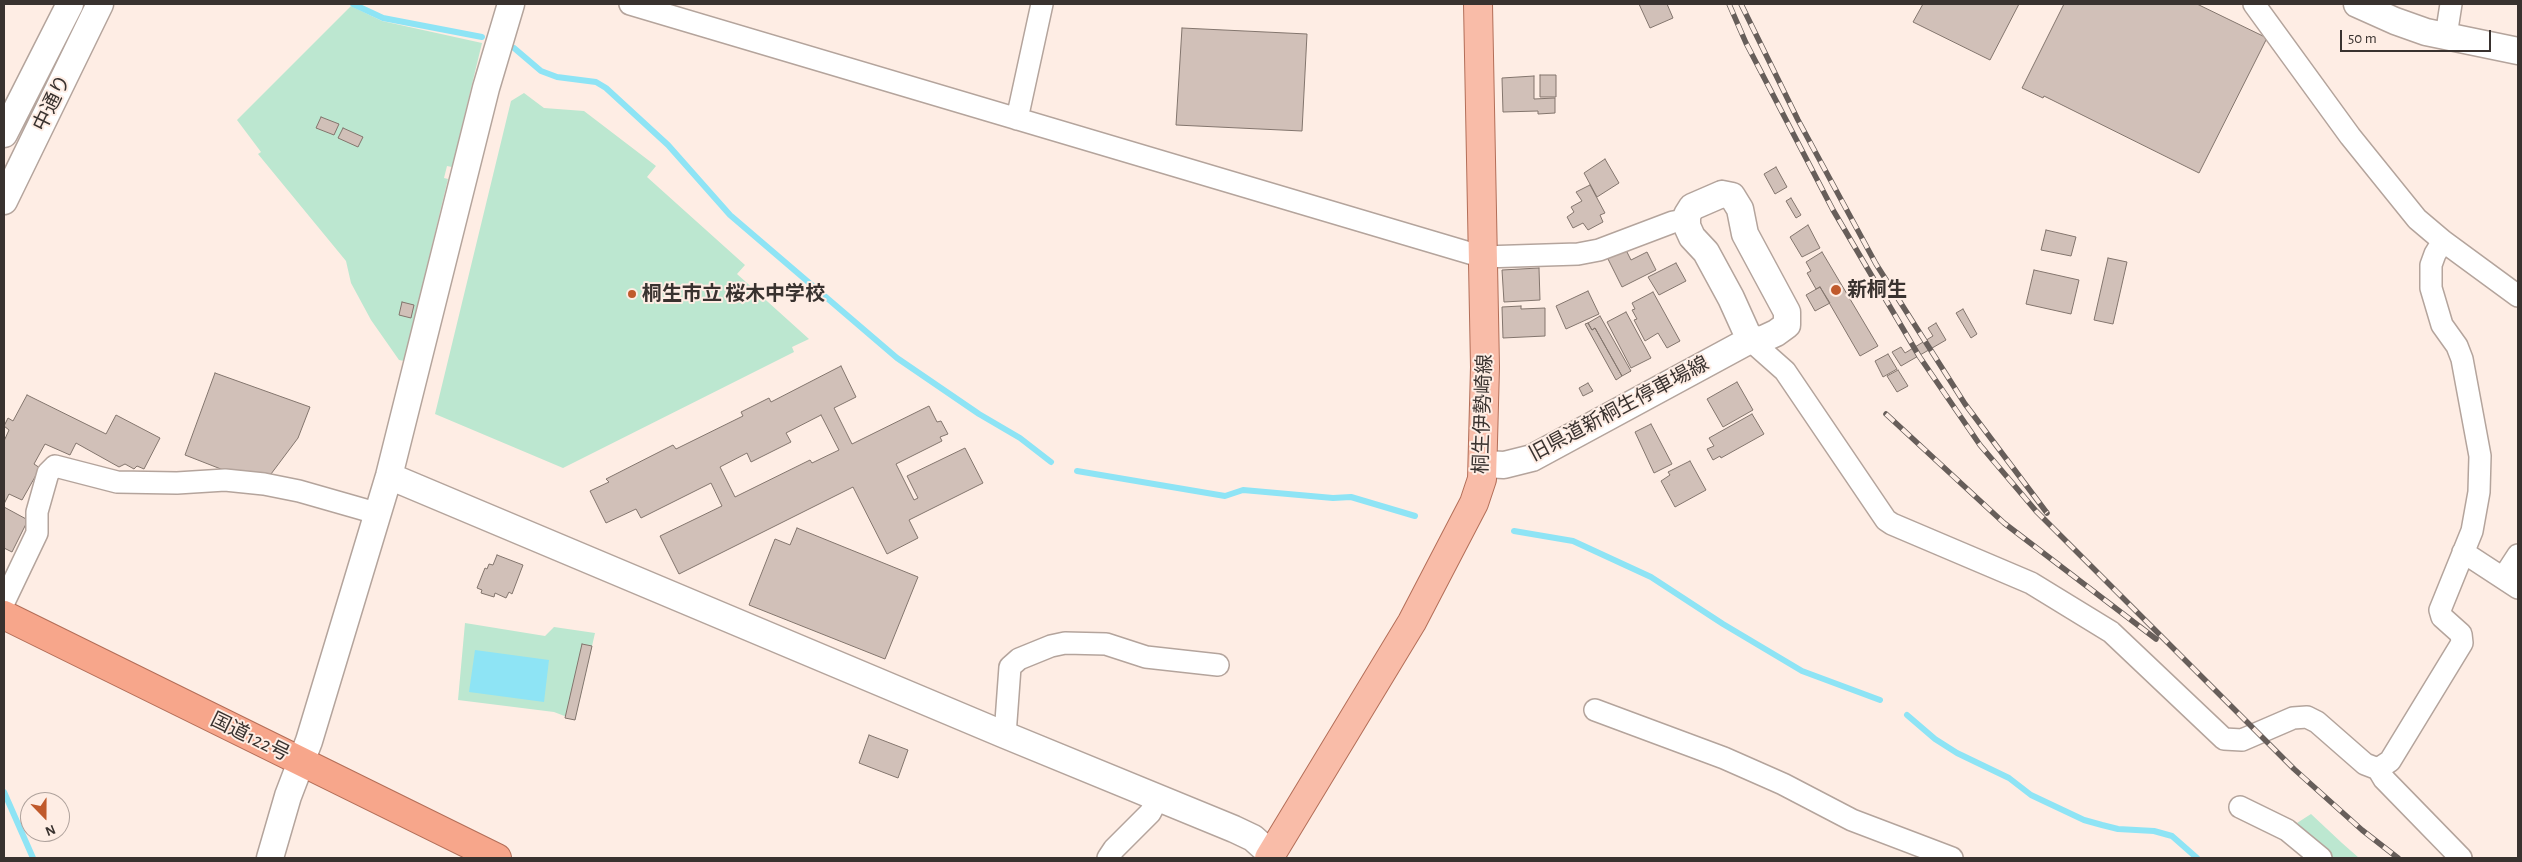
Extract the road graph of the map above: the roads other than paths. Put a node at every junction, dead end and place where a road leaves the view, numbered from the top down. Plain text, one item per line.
1 (70, 4) edge
2 (100, 4) edge
3 (511, 4) edge
4 (630, 4) edge
5 (1042, 4) edge
6 (1478, 4) edge
7 (2254, 4) edge
8 (2358, 4) edge
9 (2451, 4) edge
10 (2446, 36) junction
11 (2518, 50) edge
12 (1017, 119) junction
13 (4, 134) edge
14 (4, 201) edge
15 (1685, 220) junction
16 (2443, 241) junction
17 (1483, 257) junction
18 (2518, 296) edge
19 (1750, 340) junction
20 (1484, 464) junction
21 (389, 476) junction
22 (376, 513) junction
23 (2463, 552) junction
24 (2518, 555) edge
25 (2511, 583) edge
26 (4, 602) edge
27 (4, 615) edge
28 (1218, 664) dead end
29 (1595, 710) dead end
30 (1005, 735) junction
31 (301, 762) junction
32 (2378, 769) junction
33 (1158, 798) junction
34 (2240, 807) dead end
35 (1272, 857) edge
36 (270, 858) edge
37 (497, 858) edge
38 (1108, 858) edge
39 (1952, 858) edge
40 (2321, 858) edge
41 (2461, 858) edge

1 - 13 street, 中通り
2 - 14 street, 中通り
3 - 21 street
4 - 12 street
5 - 12 street
6 - 17 main road, 桐生伊勢崎線
7 - 16 street
8 - 10 street
9 - 10 street
10 - 11 street
12 - 17 street
15 - 17 street
15 - 19 street
15 - 19 street, 旧県道新桐生停車場線
16 - 18 street
16 - 23 street
17 - 20 main road, 桐生伊勢崎線
19 - 20 street, 旧県道新桐生停車場線
19 - 32 street
20 - 35 main road, 桐生伊勢崎線
21 - 22 street
21 - 30 street
22 - 26 street
22 - 31 street
23 - 25 street
23 - 32 street
24 - 25 street
27 - 31 highway, 国道122号
28 - 30 street
29 - 39 street
30 - 33 street
31 - 36 street
31 - 37 highway, 国道122号
32 - 41 street
33 - 35 street
33 - 38 street
34 - 40 street

